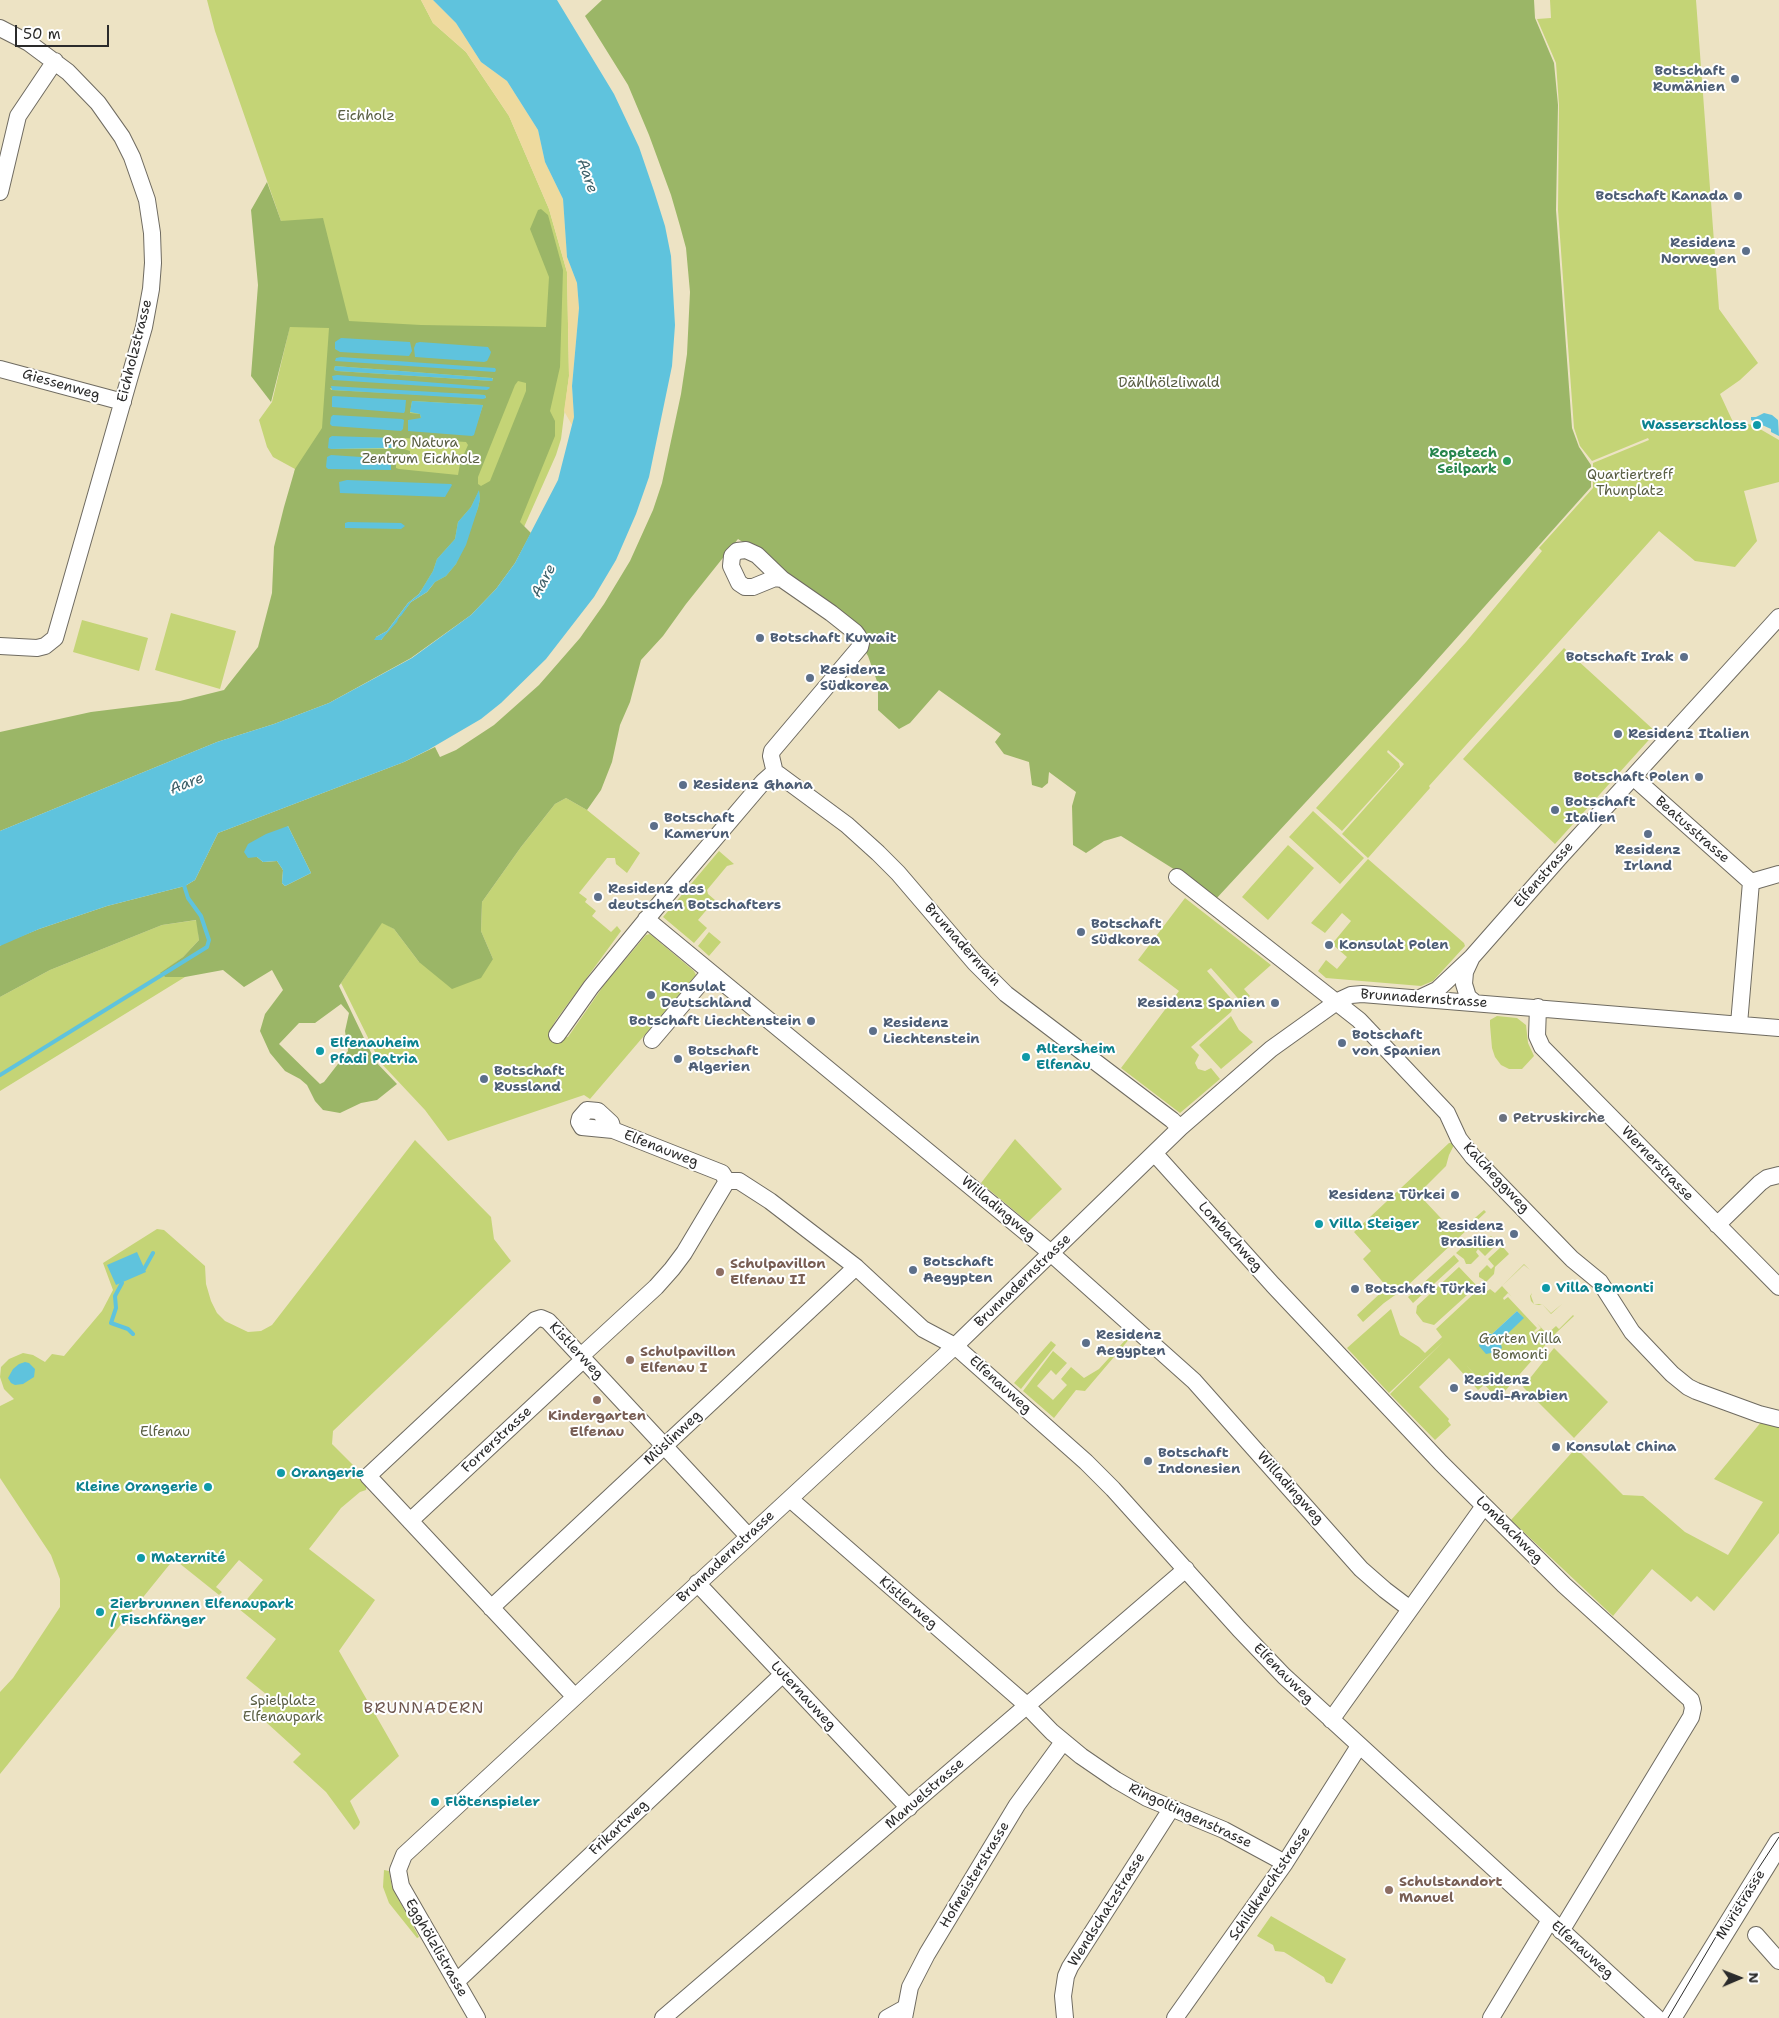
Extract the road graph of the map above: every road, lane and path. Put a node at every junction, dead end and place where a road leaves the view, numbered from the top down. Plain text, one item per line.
1 (0, 28) edge
2 (55, 61) junction
3 (0, 192) edge
4 (0, 369) edge
5 (123, 402) junction
6 (782, 579) dead end
7 (1779, 617) edge
8 (0, 646) edge
9 (775, 773) junction
10 (1633, 777) junction
11 (1779, 874) edge
12 (1177, 877) dead end
13 (1751, 882) junction
14 (646, 919) junction
15 (1472, 957) junction
16 (710, 972) junction
17 (1420, 998) junction
18 (1338, 1001) junction
19 (1474, 1002) junction
20 (1538, 1007) junction
21 (1740, 1024) junction
22 (1779, 1028) edge
23 (557, 1035) dead end
24 (652, 1040) dead end
25 (1180, 1128) junction
26 (613, 1130) dead end
27 (1155, 1154) junction
28 (1779, 1175) edge
29 (727, 1181) junction
30 (1716, 1225) junction
31 (1051, 1254) junction
32 (856, 1268) junction
33 (1779, 1287) edge
34 (955, 1346) junction
35 (582, 1358) junction
36 (1779, 1419) edge
37 (664, 1446) junction
38 (790, 1498) junction
39 (1484, 1506) junction
40 (410, 1521) junction
41 (748, 1536) junction
42 (1186, 1570) junction
43 (697, 1583) junction
44 (491, 1608) junction
45 (1410, 1608) junction
46 (783, 1674) junction
47 (575, 1697) junction
48 (1028, 1707) junction
49 (1331, 1720) junction
50 (1063, 1742) junction
51 (1358, 1746) junction
52 (909, 1808) junction
53 (1171, 1809) junction
54 (1779, 1843) edge
55 (1286, 1864) junction
56 (398, 1876) joint
57 (1556, 1926) junction
58 (1756, 1935) dead end
59 (1779, 1960) edge
60 (456, 1982) junction
61 (904, 2013) edge
62 (477, 2018) edge
63 (663, 2018) edge
64 (887, 2018) edge
65 (1065, 2018) edge
66 (1175, 2018) edge
67 (1491, 2018) edge
68 (1657, 2018) edge
69 (1672, 2018) edge

1 - 2 street, Eichholzstrasse
2 - 3 street
2 - 5 street, Eichholzstrasse
4 - 5 street, Giessenweg
5 - 8 street, Eichholzstrasse
6 - 9 street
7 - 10 street, Elfenstrasse
9 - 14 street
9 - 25 street, Brunnadernrain
10 - 13 street, Beatusstrasse
10 - 15 street, Elfenstrasse
11 - 13 street
12 - 18 street, Kalcheggweg
13 - 21 street
14 - 16 street, Willadingweg
14 - 23 street
15 - 17 street, Elfenstrasse
15 - 19 street, Elfenstrasse
16 - 24 street
16 - 31 street, Willadingweg
17 - 18 street, Brunnadernstrasse
17 - 19 street, Brunnadernstrasse
18 - 25 street, Brunnadernstrasse
18 - 36 street, Kalcheggweg
19 - 20 street, Brunnadernstrasse
20 - 21 street, Brunnadernstrasse
20 - 30 street, Wernerstrasse
21 - 22 street, Brunnadernstrasse
25 - 27 street, Brunnadernstrasse
26 - 29 street, Elfenauweg
27 - 31 street, Brunnadernstrasse
27 - 39 street, Lombachweg
28 - 30 street
29 - 32 street, Elfenauweg
29 - 35 street, Forrerstrasse
30 - 33 street, Wernerstrasse
31 - 34 street, Brunnadernstrasse
31 - 45 street, Willadingweg
32 - 34 street, Elfenauweg
32 - 37 street, Müslinweg
34 - 38 street, Brunnadernstrasse
34 - 42 street, Elfenauweg
35 - 37 street, Kistlerweg
35 - 40 street, Forrerstrasse
35 - 40 street, Kistlerweg
37 - 41 street, Kistlerweg
37 - 44 street, Müslinweg
38 - 41 street, Brunnadernstrasse
38 - 48 street, Kistlerweg
39 - 45 street
39 - 57 street, Lombachweg
40 - 44 street
41 - 43 street, Brunnadernstrasse
42 - 48 street, Manuelstrasse
42 - 49 street, Elfenauweg
43 - 46 street, Luternauweg
43 - 47 street, Brunnadernstrasse
44 - 47 street
45 - 49 street
46 - 52 street, Luternauweg
46 - 60 street, Frikartweg
47 - 56 street, Brunnadernstrasse
48 - 50 street, Ringoltingenstrasse
48 - 52 street, Manuelstrasse
49 - 51 street, Elfenauweg
50 - 53 street, Ringoltingenstrasse
50 - 61 street, Hofmeisterstrasse
51 - 55 street, Schildknechtstrasse
51 - 57 street, Elfenauweg
52 - 63 street, Manuelstrasse
53 - 55 street, Ringoltingenstrasse
53 - 65 street, Wendschatzstrasse
54 - 69 main road, Muristrasse
55 - 66 street, Schildknechtstrasse
56 - 60 street, Egghölzlistrasse
57 - 67 street
57 - 68 street, Elfenauweg
58 - 59 street
60 - 62 street, Egghölzlistrasse
61 - 64 street

